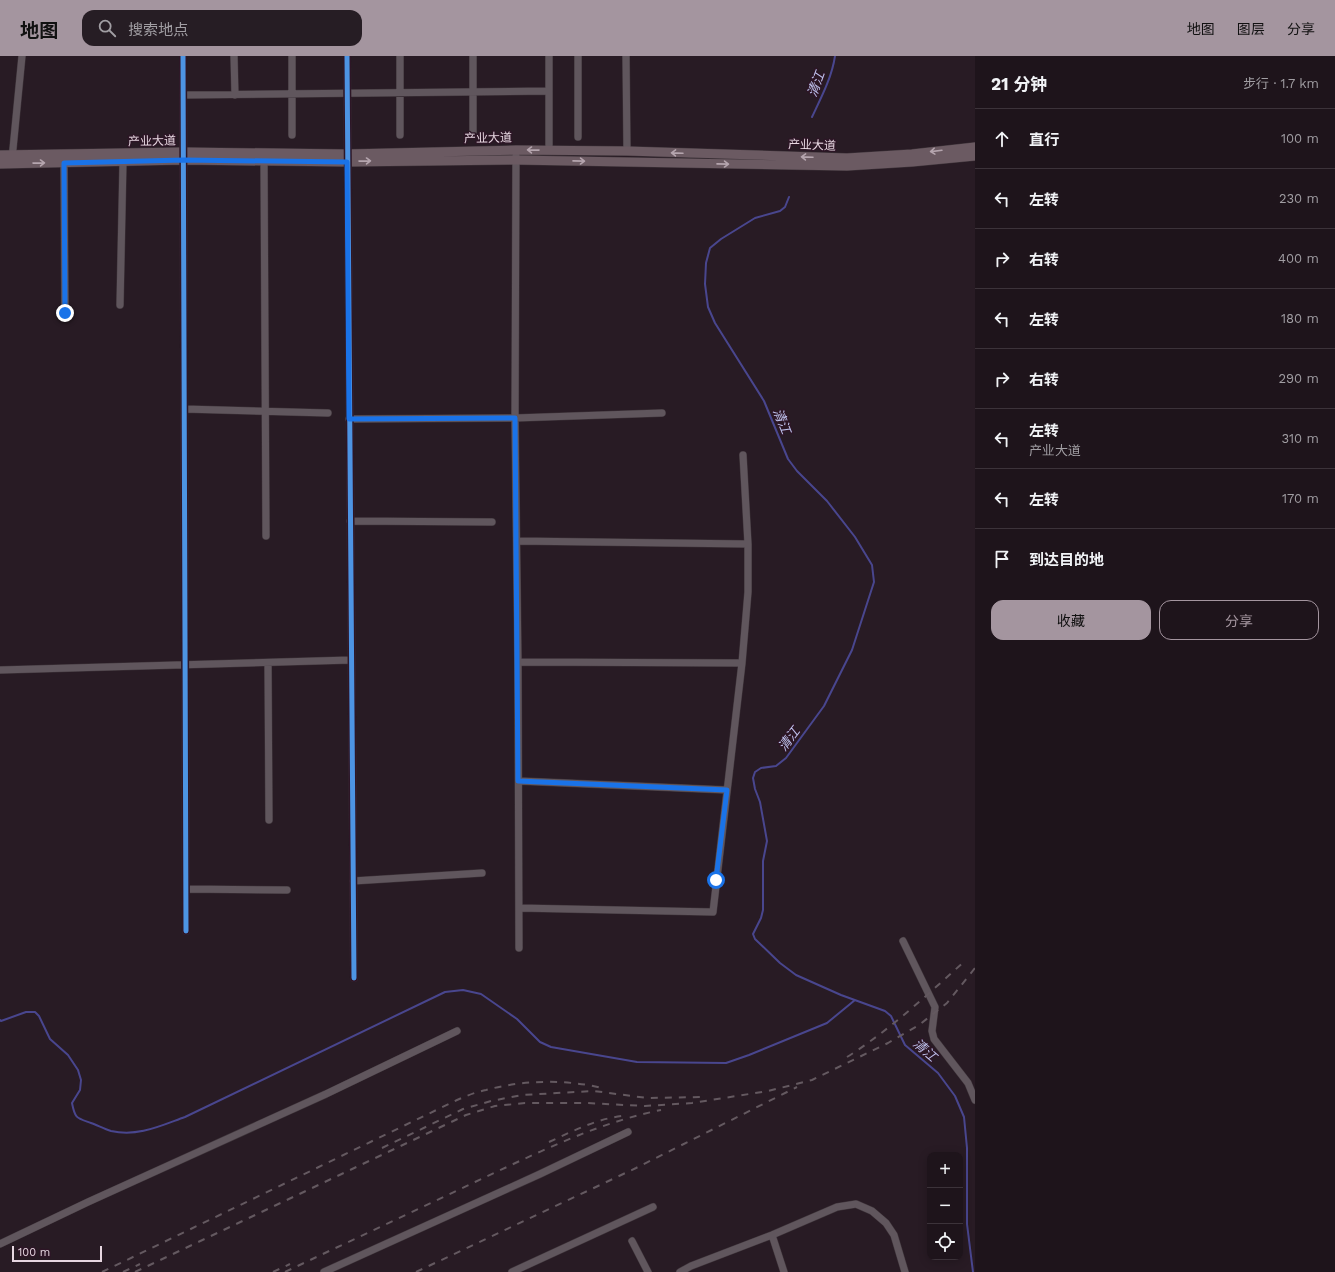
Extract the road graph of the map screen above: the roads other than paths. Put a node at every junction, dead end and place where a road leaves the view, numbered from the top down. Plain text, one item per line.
1 (22, 56) edge
2 (183, 56) edge
3 (234, 56) edge
4 (292, 56) edge
5 (347, 56) edge
6 (400, 56) edge
7 (473, 56) edge
8 (548, 56) edge
9 (578, 56) edge
10 (626, 56) edge
11 (473, 92) junction
12 (549, 92) junction
13 (400, 93) junction
14 (292, 94) junction
15 (347, 94) junction
16 (183, 95) junction
17 (234, 95) junction
18 (473, 132) dead end
19 (292, 135) dead end
20 (400, 135) dead end
21 (578, 137) dead end
22 (975, 147) edge
23 (516, 150) junction
24 (549, 150) junction
25 (627, 151) junction
26 (0, 155) edge
27 (184, 156) junction
28 (975, 156) edge
29 (347, 158) junction
30 (12, 159) junction
31 (516, 160) junction
32 (264, 161) junction
33 (123, 162) junction
34 (64, 163) junction
35 (0, 164) edge
36 (120, 305) dead end
37 (65, 313) dead end
38 (184, 409) junction
39 (265, 412) junction
40 (328, 413) dead end
41 (662, 413) dead end
42 (515, 418) junction
43 (349, 419) junction
44 (743, 455) dead end
45 (350, 521) junction
46 (492, 522) dead end
47 (266, 536) dead end
48 (517, 541) junction
49 (748, 544) junction
50 (351, 660) junction
51 (518, 662) junction
52 (268, 663) junction
53 (742, 663) junction
54 (185, 665) junction
55 (0, 670) edge
56 (518, 781) junction
57 (727, 790) junction
58 (269, 820) dead end
59 (482, 873) dead end
60 (353, 881) junction
61 (186, 889) junction
62 (287, 890) dead end
63 (519, 908) junction
64 (186, 931) dead end
65 (903, 941) dead end
66 (519, 948) dead end
67 (354, 978) dead end
68 (457, 1031) dead end
69 (975, 1100) edge
70 (628, 1132) dead end
71 (653, 1207) dead end
72 (772, 1234) junction
73 (632, 1241) dead end
74 (0, 1244) edge
75 (324, 1272) edge
76 (512, 1272) edge
77 (648, 1272) edge
78 (680, 1272) edge
79 (784, 1272) edge
80 (905, 1272) edge

1 - 30 street
2 - 16 street
3 - 17 street
4 - 14 street
5 - 15 street
6 - 13 street
7 - 11 street
8 - 12 street
9 - 21 street
10 - 25 street
11 - 12 street
11 - 13 street
11 - 18 street
12 - 24 street
13 - 15 street
13 - 20 street
14 - 15 street
14 - 17 street
14 - 19 street
15 - 29 street
16 - 17 street
16 - 27 street
22 -> 25 main road, 产业大道
24 -> 23 main road, 产业大道
23 - 29 main road, 产业大道
23 - 31 street
24 - 25 main road, 产业大道
26 - 30 main road, 产业大道
27 - 29 main road, 产业大道
27 - 30 main road, 产业大道
27 - 32 main road, 产业大道
27 - 33 main road, 产业大道
27 - 38 street
31 -> 28 main road, 产业大道
29 -> 31 main road, 产业大道
29 - 32 main road, 产业大道
29 - 43 street
30 -> 34 main road, 产业大道
30 - 35 main road, 产业大道
31 - 42 street
32 - 39 street
33 - 34 main road, 产业大道
33 - 36 street
34 - 37 street
38 - 39 street
38 - 54 street
39 - 40 street
39 - 47 street
41 - 42 street
42 - 43 street
42 - 48 street
43 - 45 street
44 - 49 street
45 - 46 street
45 - 50 street
48 - 49 street
48 - 51 street
49 - 53 street
50 - 52 street
50 - 60 street
51 - 53 street
51 - 56 street
52 - 54 street
52 - 58 street
53 - 57 street
54 - 55 street
54 - 61 street
56 - 57 street
56 - 63 street
57 - 63 street
59 - 60 street
60 - 67 street
61 - 62 street
61 - 64 street
63 - 66 street
65 - 69 street
68 - 74 street
70 - 75 street
71 - 76 street
72 - 78 street
72 - 79 street
72 - 80 street
73 - 77 street

